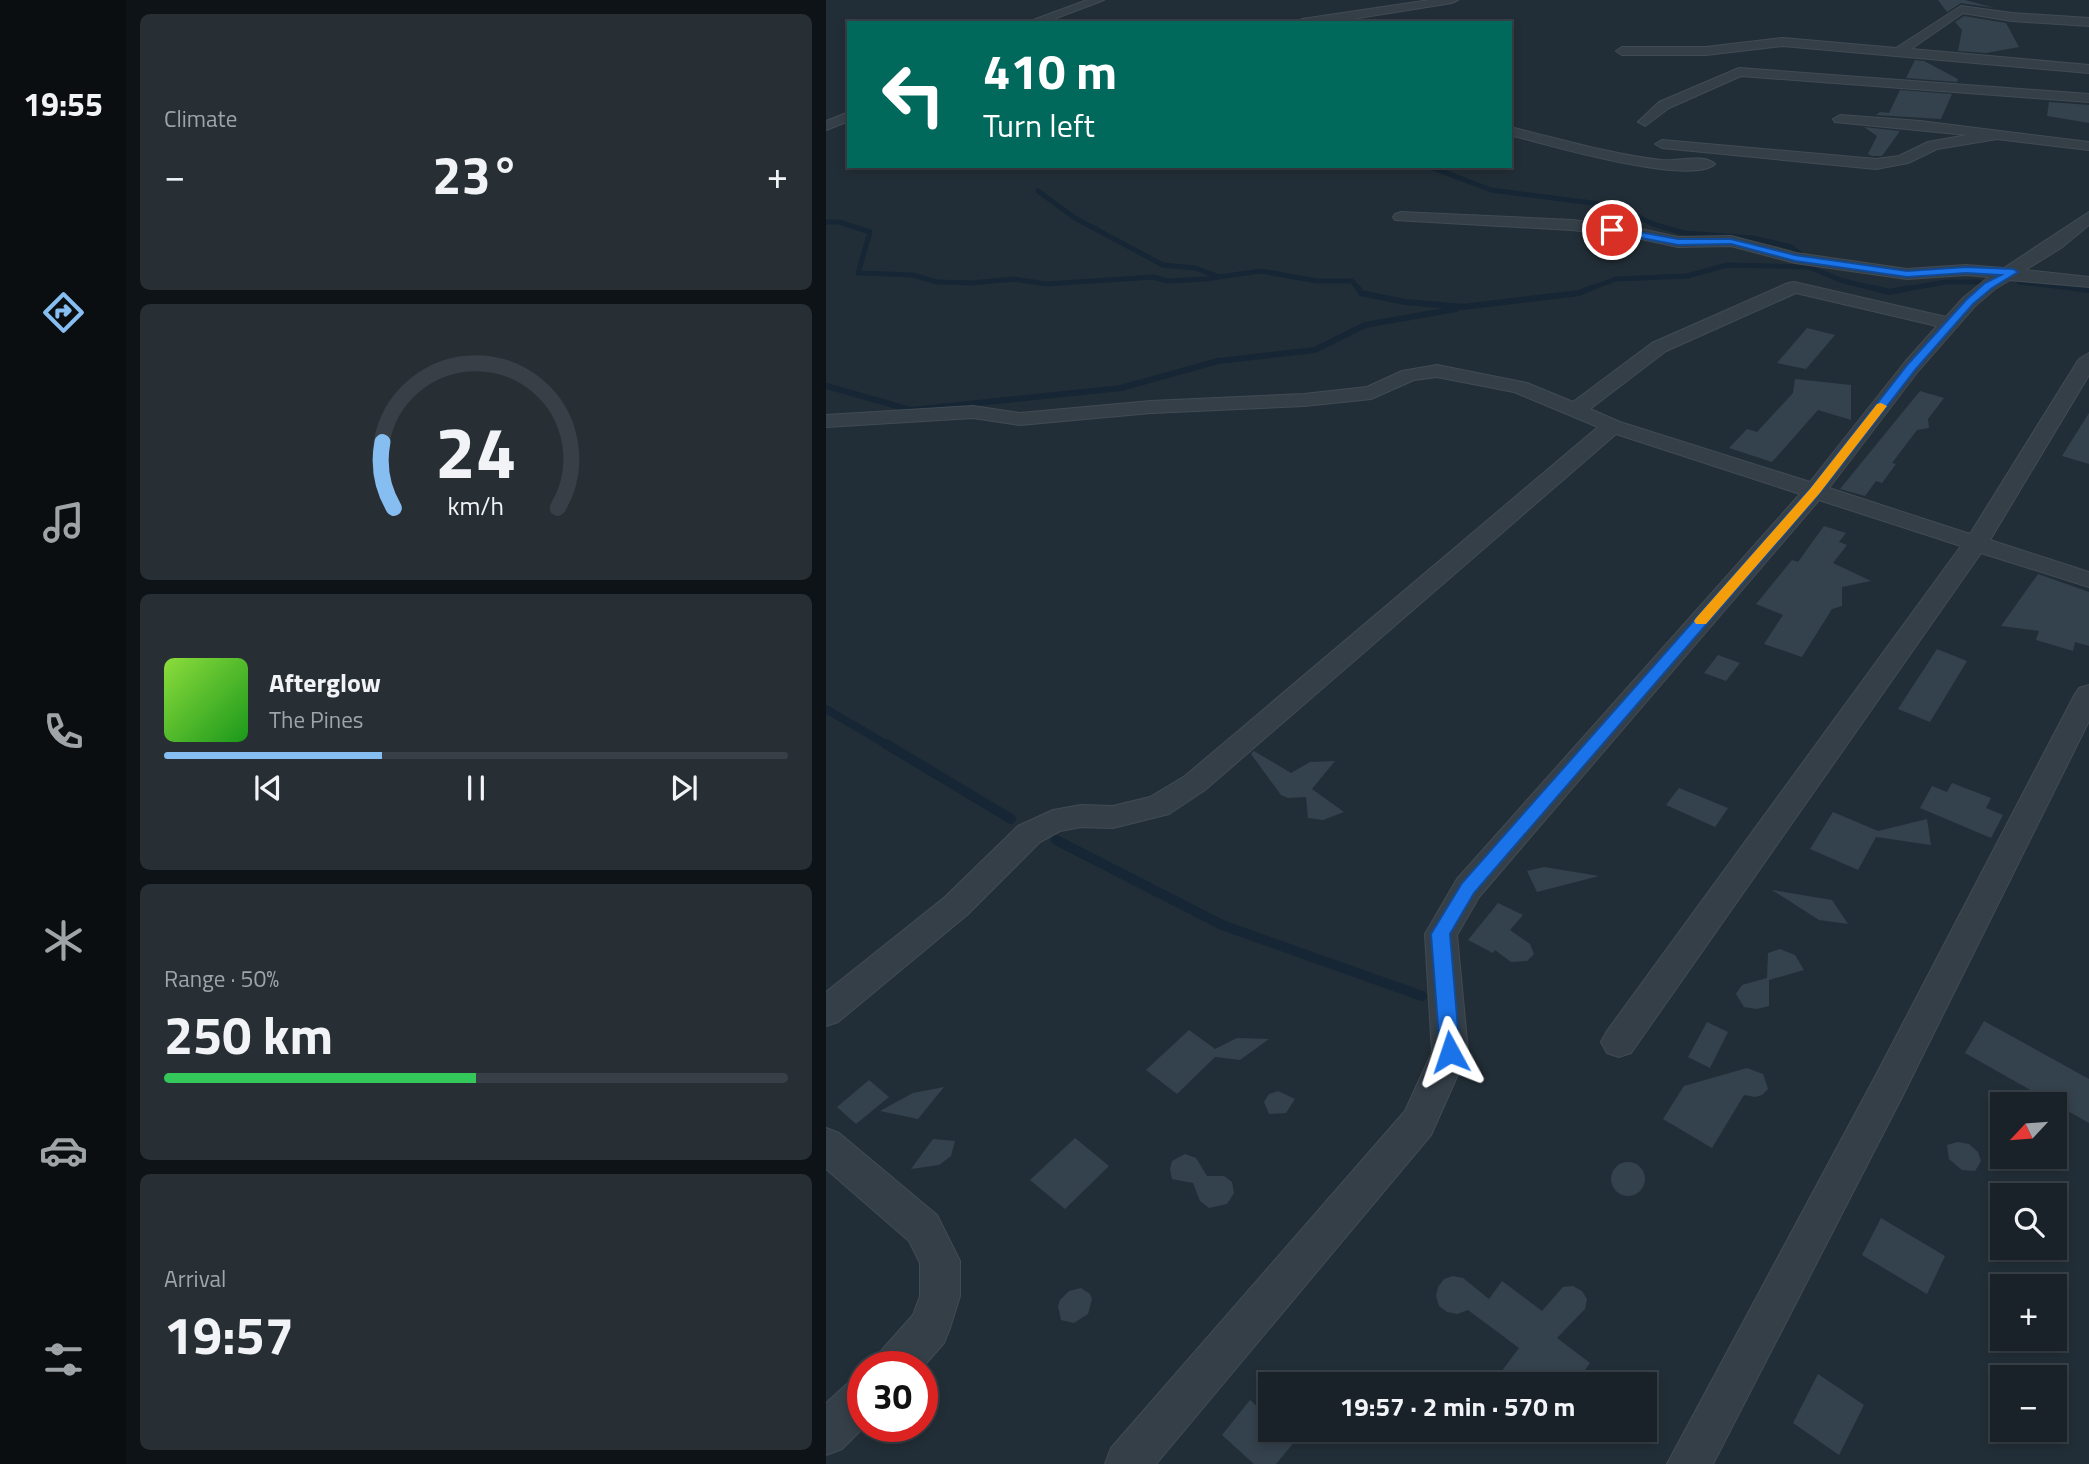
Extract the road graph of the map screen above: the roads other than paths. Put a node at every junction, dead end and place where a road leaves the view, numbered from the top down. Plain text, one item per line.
1 (1098, 0) edge
2 (1452, 0) edge
3 (1949, 0) edge
4 (1961, 9) junction
5 (1037, 21) edge
6 (1315, 21) edge
7 (2089, 22) edge
8 (1622, 51) dead end
9 (1896, 54) junction
10 (2089, 69) edge
11 (2089, 98) edge
12 (2089, 105) edge
13 (2076, 112) dead end
14 (847, 117) edge
15 (1840, 119) dead end
16 (1645, 122) dead end
17 (826, 126) edge
18 (1512, 132) edge
19 (1996, 135) junction
20 (1662, 144) dead end
21 (2089, 146) edge
22 (1793, 156) junction
23 (1401, 217) dead end
24 (2087, 221) edge
25 (2013, 272) junction
26 (2089, 282) edge
27 (1952, 324) junction
28 (2089, 359) edge
29 (1575, 410) junction
30 (826, 421) edge
31 (1613, 426) junction
32 (1815, 491) junction
33 (1976, 543) junction
34 (2089, 580) edge
35 (2089, 694) edge
36 (826, 1012) edge
37 (1619, 1042) dead end
38 (826, 1145) edge
39 (909, 1351) edge
40 (847, 1413) edge
41 (826, 1433) edge
42 (1127, 1464) edge
43 (1689, 1464) edge

1 - 5 street
2 - 6 street
3 - 4 street
4 - 7 street
4 - 9 street
8 - 9 street
9 - 10 street
11 - 16 street
12 - 13 street
14 - 17 street
15 - 19 street
18 - 22 street
19 - 21 street
19 - 22 street
20 - 22 street
23 - 25 street
24 - 25 street
25 - 26 street
25 - 27 street
27 - 29 street
27 - 32 street
28 - 33 street
29 - 30 street
29 - 31 street
31 - 32 street
31 - 36 street
32 - 33 street
32 - 42 street
33 - 34 street
33 - 37 street
35 - 43 street
38 - 39 street
40 - 41 street

